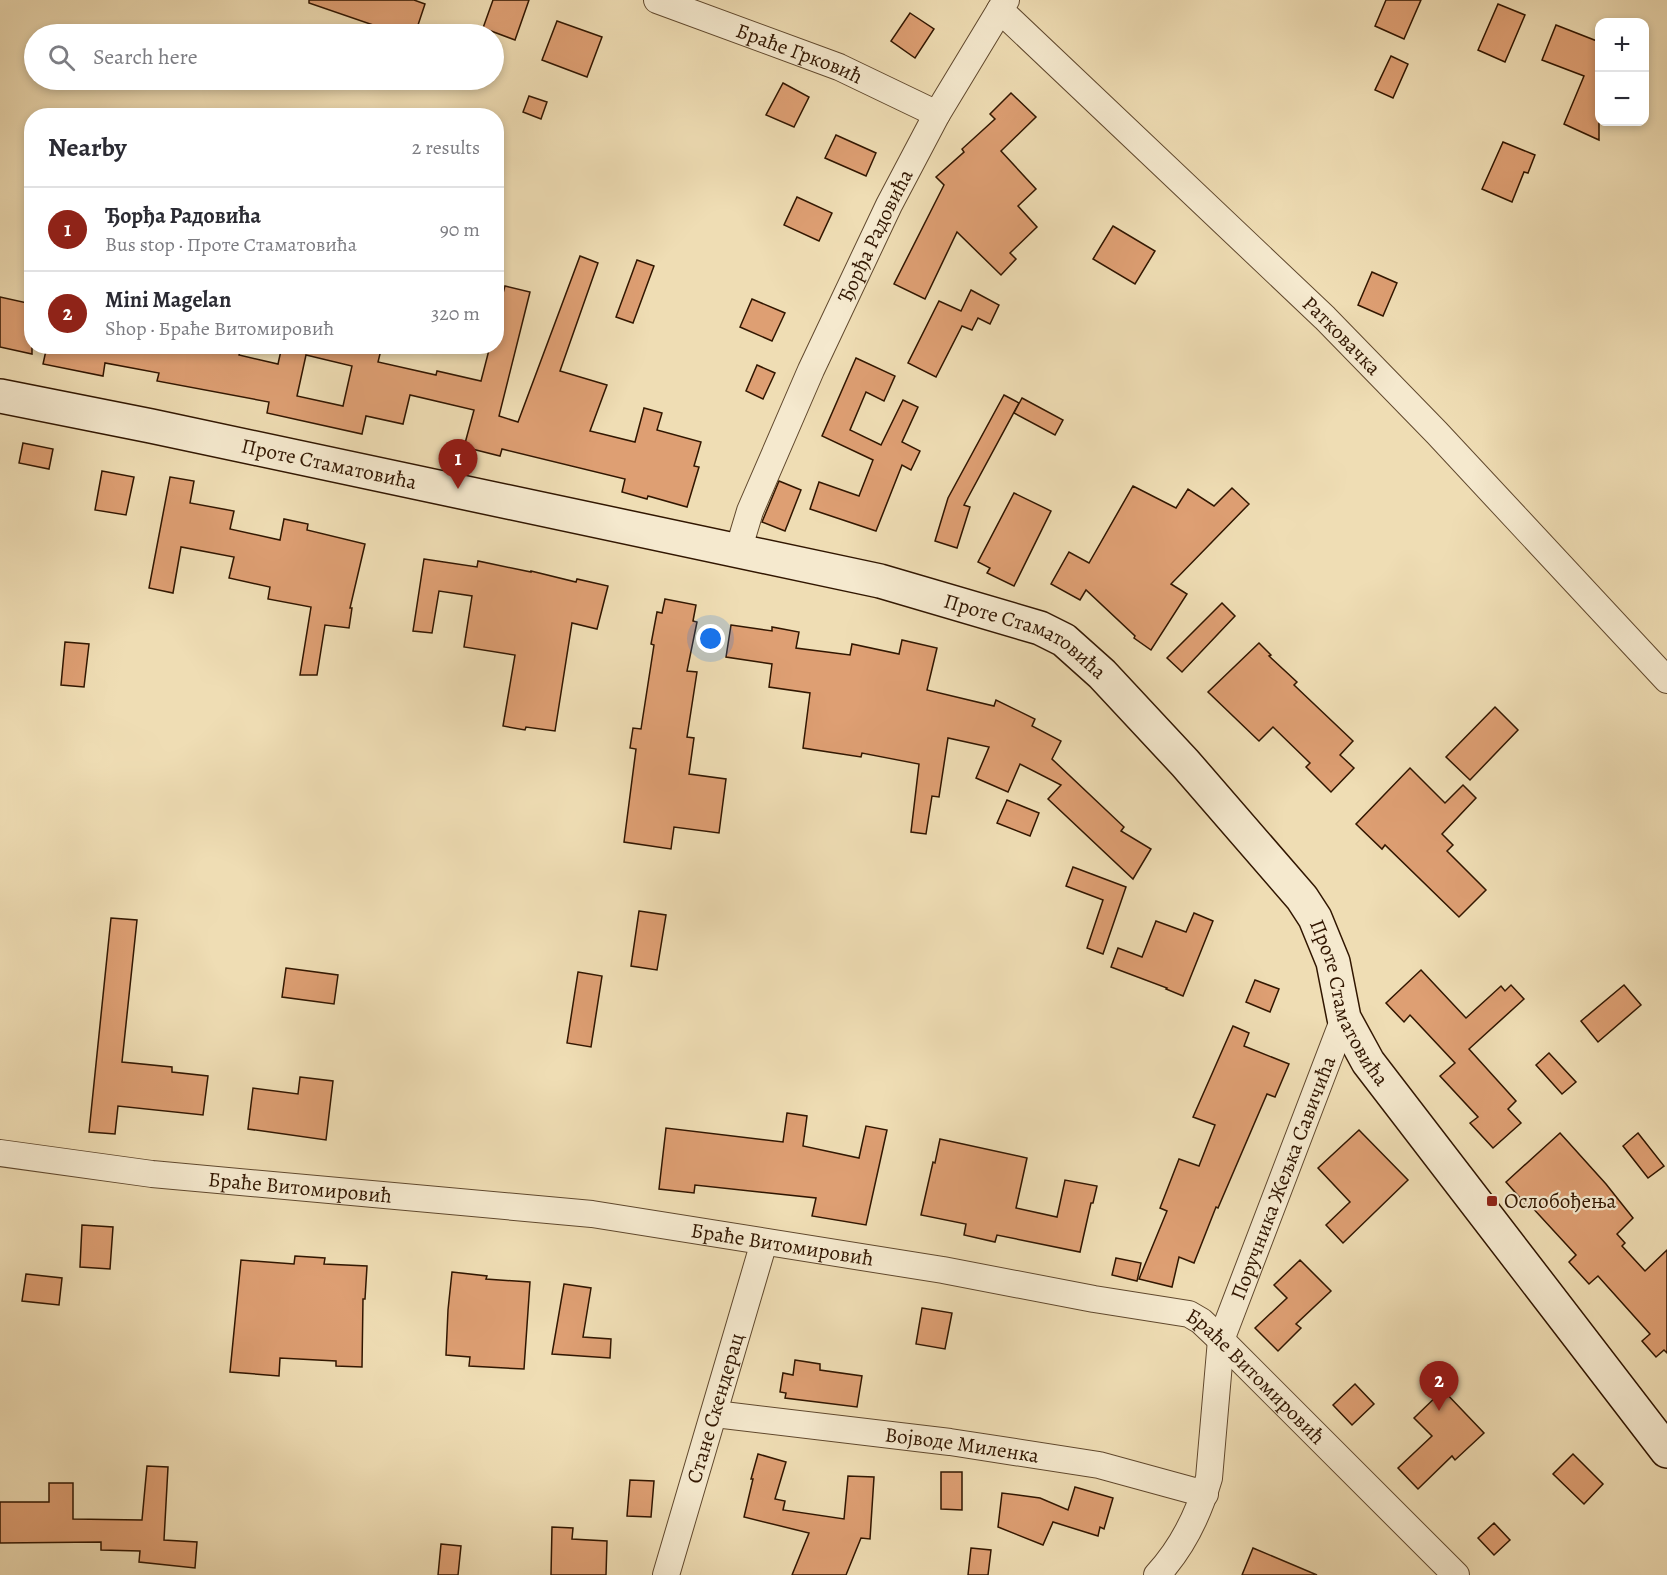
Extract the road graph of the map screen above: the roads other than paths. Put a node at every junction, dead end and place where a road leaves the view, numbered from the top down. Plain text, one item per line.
1 (657, 0) edge
2 (1003, 5) edge
3 (937, 114) junction
4 (0, 396) edge
5 (738, 551) junction
6 (1667, 680) edge
7 (1344, 1018) junction
8 (0, 1153) edge
9 (764, 1242) junction
10 (1221, 1340) junction
11 (715, 1414) junction
12 (1667, 1451) edge
13 (1205, 1494) junction
14 (666, 1575) edge
15 (1157, 1575) edge
16 (1456, 1575) edge

1 - 3 street, Браће Грковић
2 - 3 street, Ђорђа Радовића
2 - 6 street, Ратковачка
3 - 5 street, Ђорђа Радовића
4 - 5 street, Проте Стаматовића
5 - 7 street, Проте Стаматовића
7 - 10 street, Поручника Жељка Савичића
7 - 12 street, Проте Стаматовића
8 - 9 street, Браће Витомировић
9 - 10 street, Браће Витомировић
9 - 11 street, Стане Скендерац
10 - 13 street, Поручника Жељка Савичића
10 - 16 street, Браће Витомировић
11 - 13 street, Војводе Миленка
11 - 14 street, Стане Скендерац
13 - 15 street, Поручника Жељка Савичића

